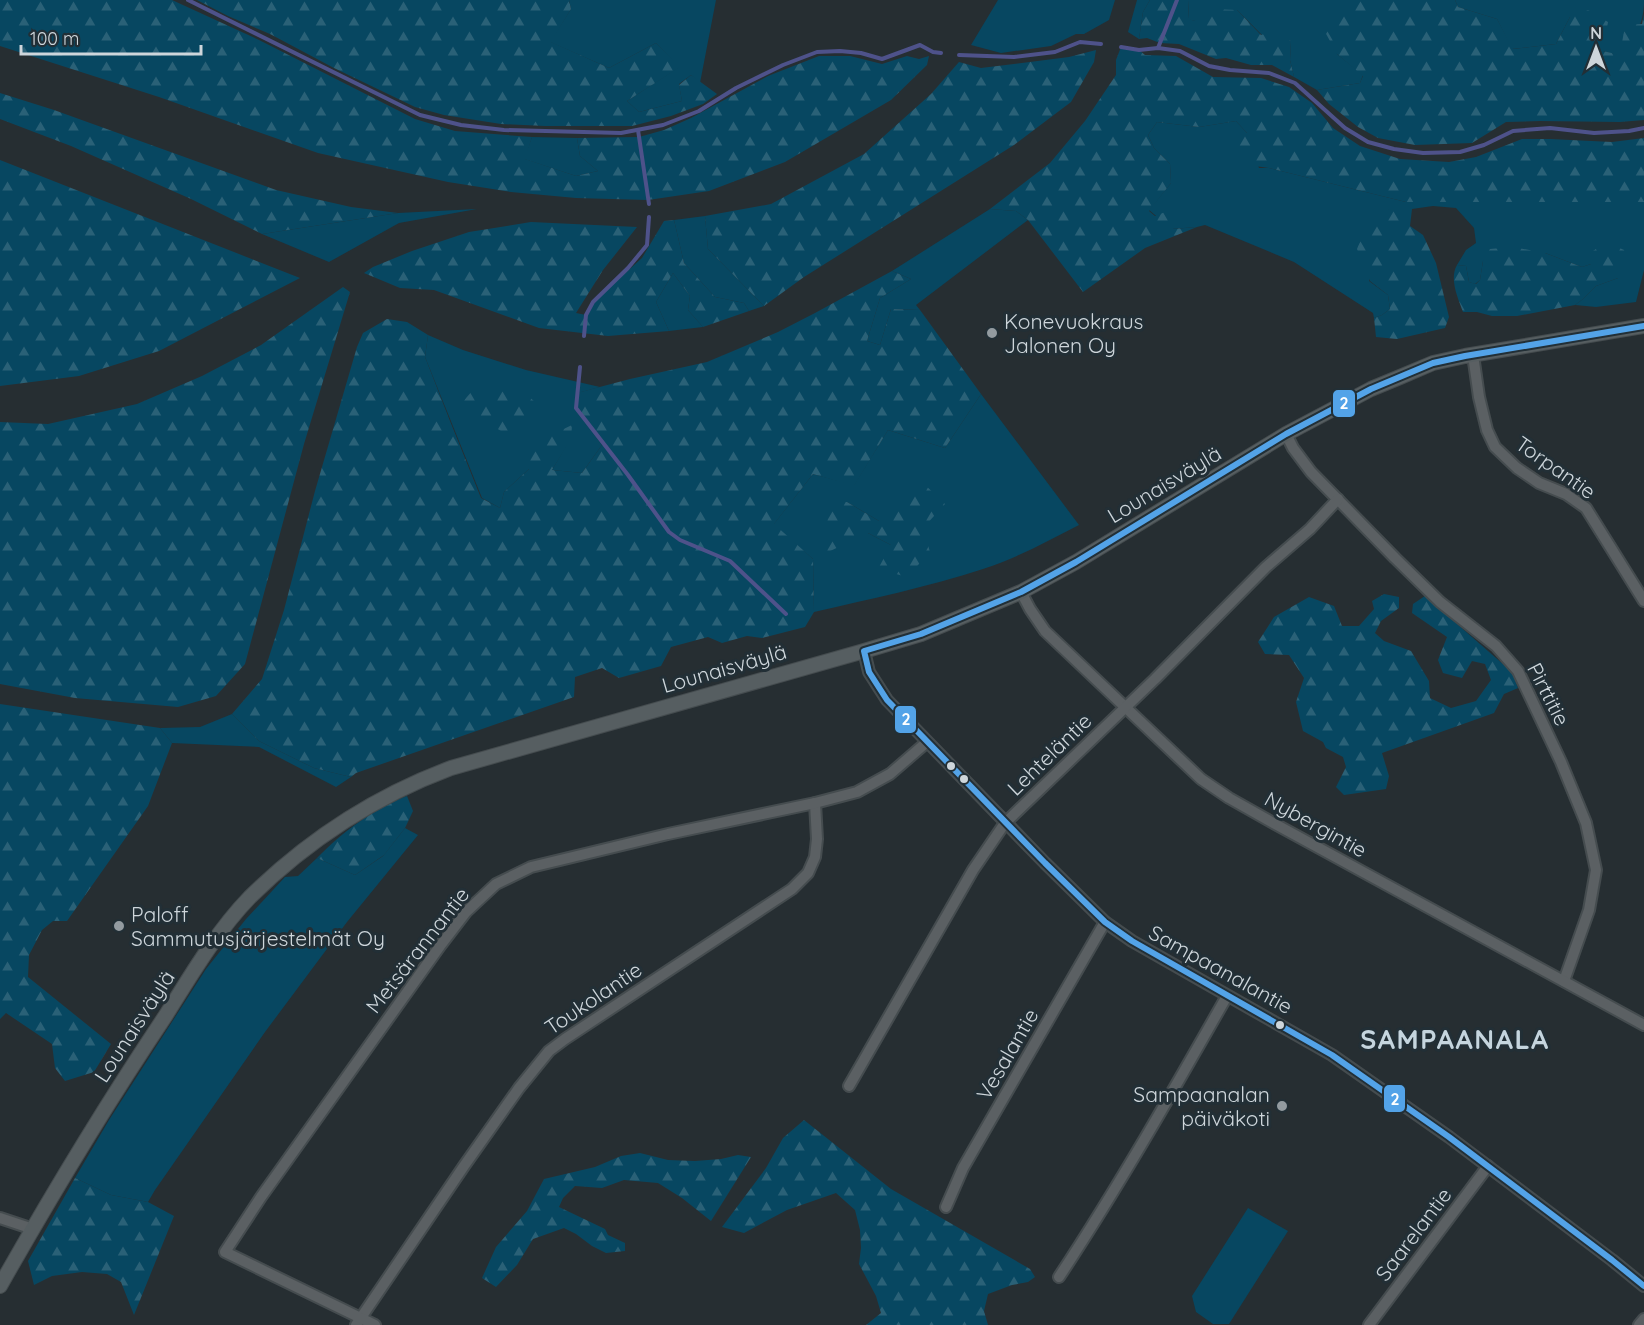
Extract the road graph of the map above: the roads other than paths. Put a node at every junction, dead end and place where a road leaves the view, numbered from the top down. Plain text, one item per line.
1 (1644, 326) edge
2 (1473, 355) junction
3 (1286, 434) junction
4 (1338, 499) junction
5 (1021, 592) junction
6 (1644, 601) edge
7 (864, 651) junction
8 (1126, 707) junction
9 (927, 742) junction
10 (815, 803) junction
11 (1005, 823) junction
12 (1105, 922) junction
13 (1564, 981) junction
14 (1227, 996) junction
15 (1644, 1025) edge
16 (849, 1086) dead end
17 (1488, 1166) junction
18 (946, 1207) dead end
19 (0, 1218) edge
20 (33, 1229) junction
21 (1059, 1277) dead end
22 (1644, 1286) edge
23 (0, 1287) edge
24 (1644, 1318) edge
25 (358, 1321) edge
26 (375, 1325) edge
27 (1369, 1325) edge
28 (1640, 1325) edge

1 - 2 street, Lounaisväylä
2 - 3 street, Lounaisväylä
2 - 6 street, Torpantie
3 - 4 street, Pirttitie
3 - 5 street, Lounaisväylä
4 - 8 street, Lehteläntie
4 - 13 street, Pirttitie
5 - 7 street, Lounaisväylä
5 - 8 street, Nybergintie
7 - 9 street, Sampaanalantie
7 - 20 street, Lounaisväylä
8 - 11 street, Lehteläntie
8 - 13 street, Nybergintie
9 - 10 street, Metsärannantie
9 - 11 street, Sampaanalantie
10 - 25 street, Toukolantie
10 - 25 street, Metsärannantie
11 - 12 street, Sampaanalantie
11 - 16 street, Lehteläntie
12 - 14 street, Sampaanalantie
12 - 18 street, Vesalantie
13 - 15 street, Nybergintie
14 - 17 street, Sampaanalantie
14 - 21 street
17 - 22 street, Sampaanalantie
17 - 27 street, Saarelantie
19 - 20 street
20 - 23 street, Lounaisväylä
24 - 28 street
25 - 26 street, Metsärannantie

